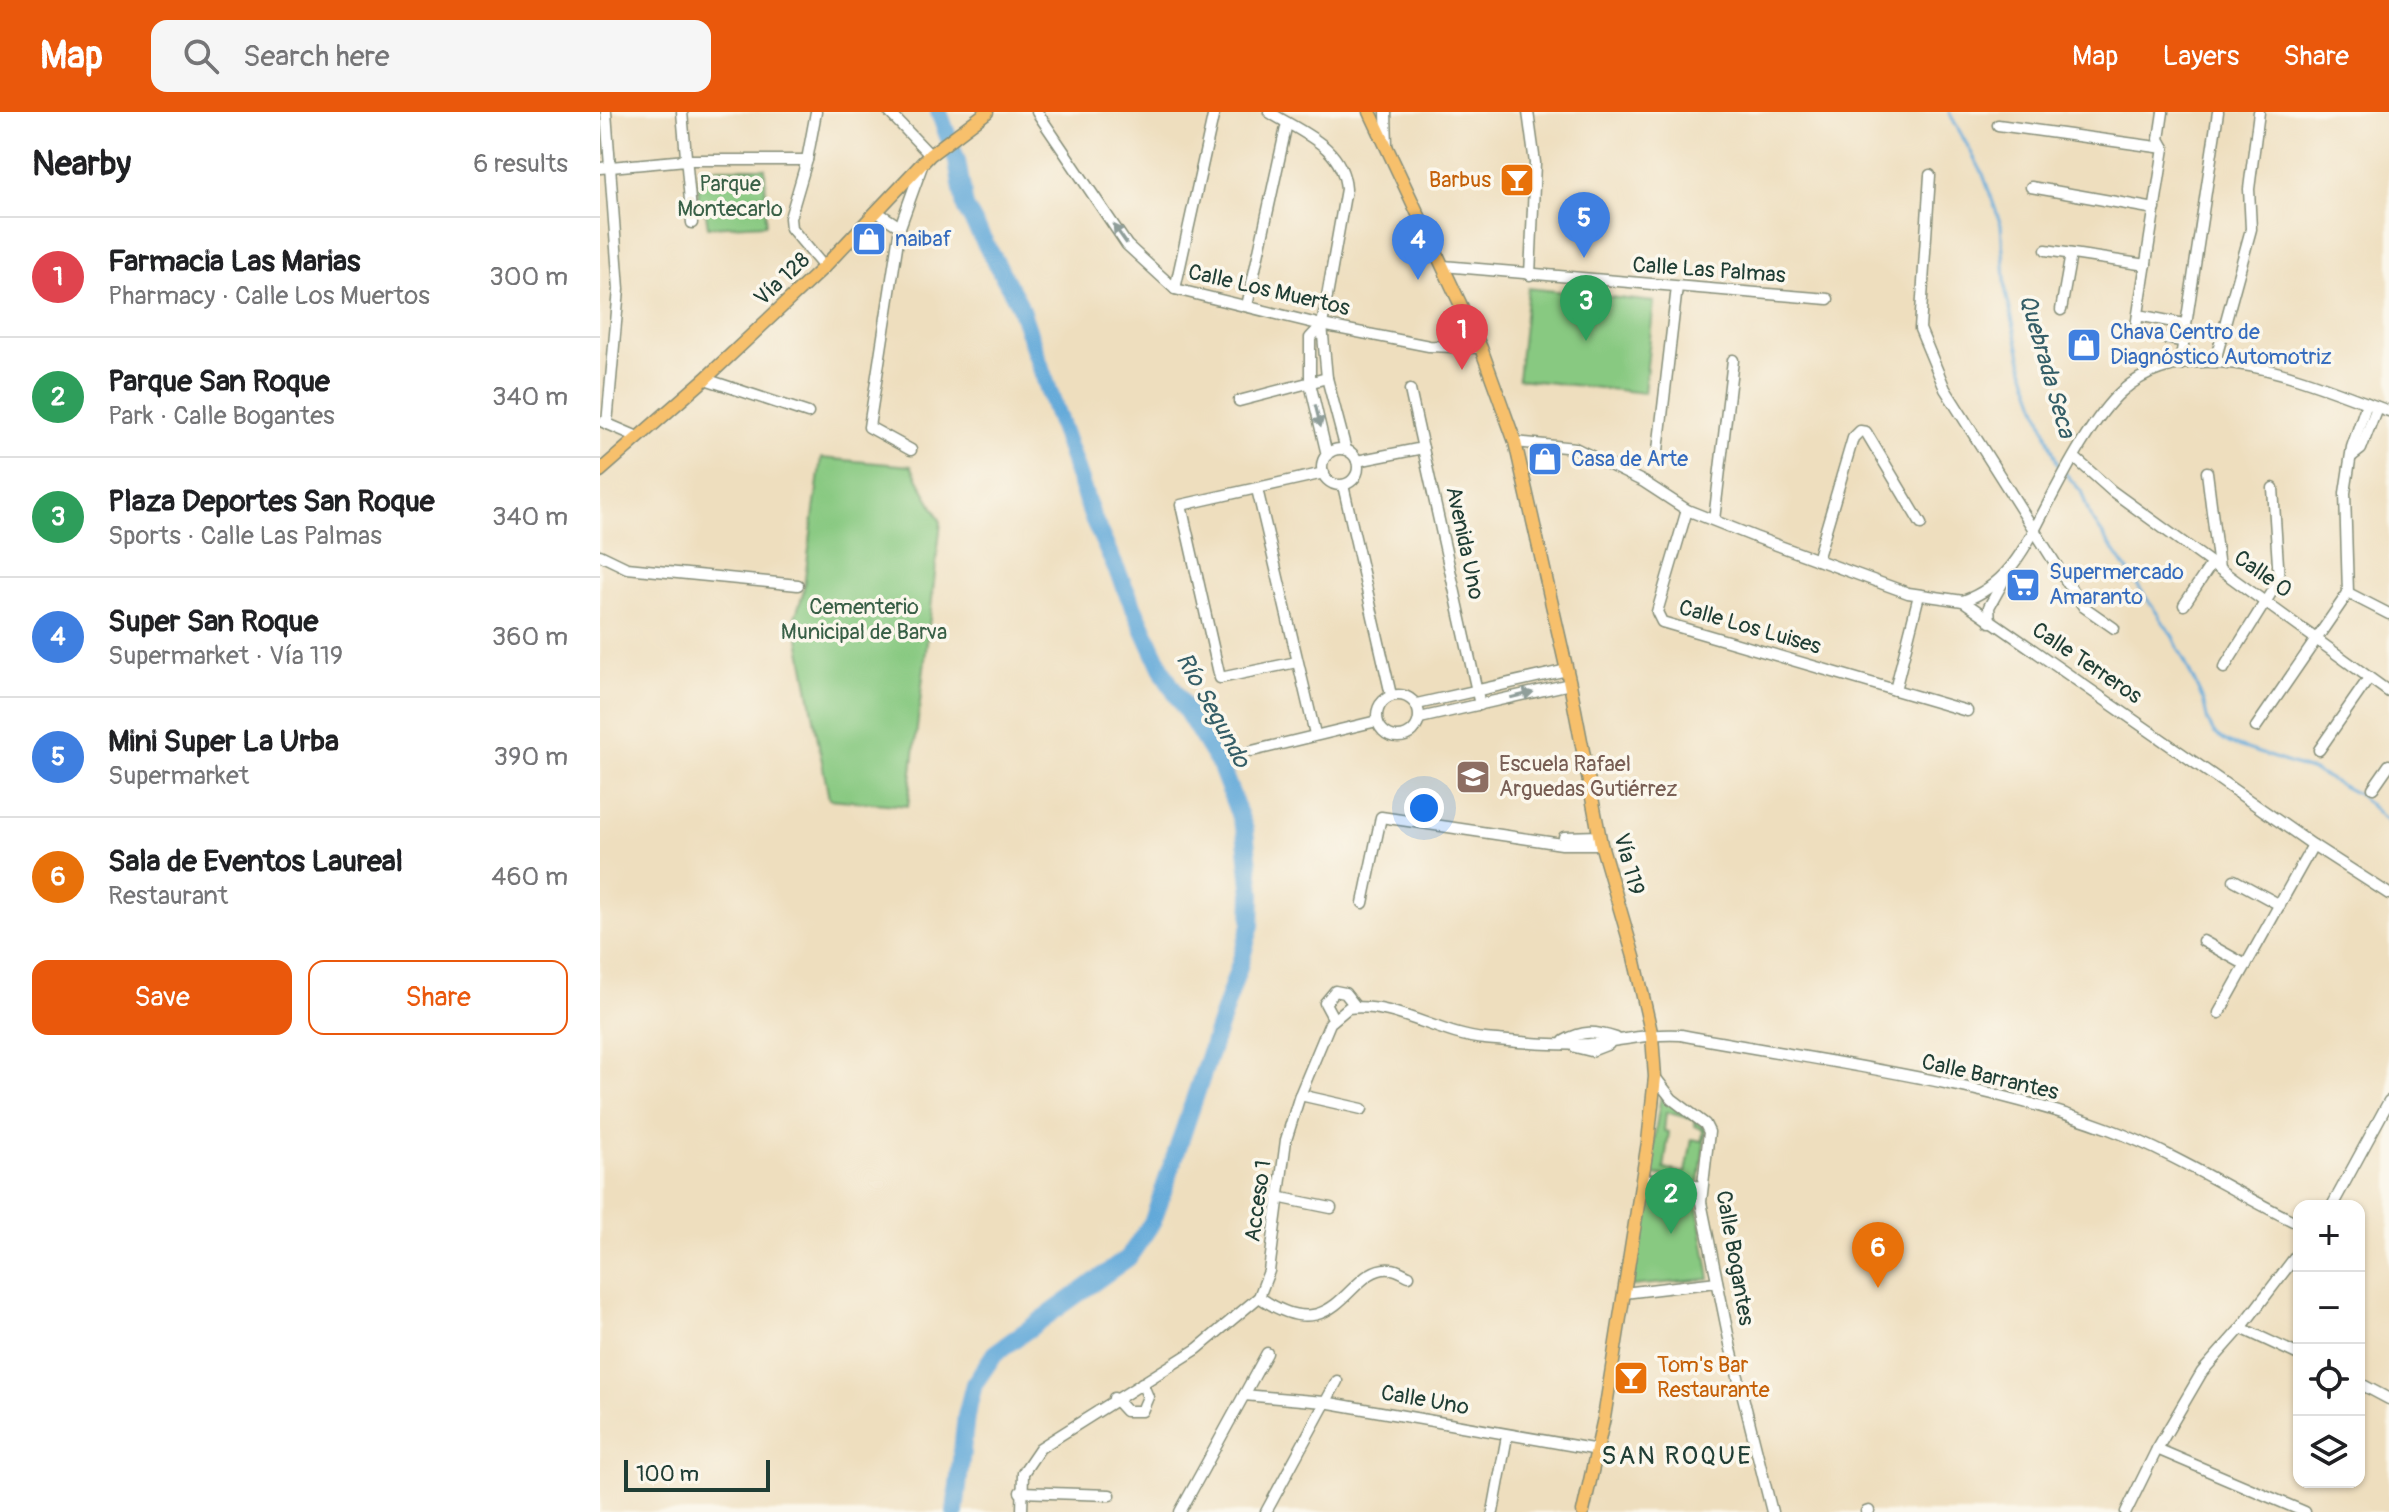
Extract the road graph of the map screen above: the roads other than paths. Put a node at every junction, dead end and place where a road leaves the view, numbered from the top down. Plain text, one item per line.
1 (606, 112) edge
2 (682, 112) edge
3 (816, 112) edge
4 (889, 112) edge
5 (987, 112) edge
6 (1037, 112) edge
7 (1214, 112) edge
8 (1269, 112) edge
9 (1370, 112) edge
10 (1386, 112) edge
11 (1528, 112) edge
12 (2163, 112) edge
13 (2218, 112) edge
14 (2259, 112) edge
15 (1287, 123) junction
16 (1998, 125) dead end
17 (2164, 148) junction
18 (1387, 149) junction
19 (930, 155) junction
20 (686, 160) junction
21 (807, 160) junction
22 (612, 167) junction
23 (600, 168) edge
24 (1930, 175) dead end
25 (2031, 187) dead end
26 (2155, 209) junction
27 (877, 212) junction
28 (692, 223) dead end
29 (900, 227) junction
30 (2046, 250) dead end
31 (2071, 254) junction
32 (2146, 265) junction
33 (1443, 266) junction
34 (824, 267) junction
35 (1530, 275) junction
36 (1677, 287) junction
37 (1175, 289) junction
38 (1828, 299) dead end
39 (1247, 306) junction
40 (2061, 310) dead end
41 (2138, 315) junction
42 (2184, 324) junction
43 (1322, 325) junction
44 (2181, 341) junction
45 (1481, 348) junction
46 (1733, 360) dead end
47 (2215, 361) junction
48 (2180, 365) junction
49 (1327, 378) junction
50 (705, 379) junction
51 (1310, 383) junction
52 (1410, 390) dead end
53 (1239, 401) dead end
54 (2372, 405) junction
55 (2389, 411) edge
56 (808, 413) dead end
57 (603, 422) edge
58 (638, 437) junction
59 (1515, 442) junction
60 (1423, 448) junction
61 (911, 450) dead end
62 (1346, 450) junction
63 (1327, 455) junction
64 (2075, 458) junction
65 (1657, 459) dead end
66 (1357, 461) junction
67 (600, 471) edge
68 (2207, 472) dead end
69 (1324, 473) junction
70 (1343, 485) junction
71 (2273, 488) dead end
72 (1257, 489) junction
73 (1687, 510) junction
74 (1714, 520) junction
75 (1921, 524) dead end
76 (2034, 531) junction
77 (600, 555) edge
78 (1817, 560) junction
79 (2216, 565) junction
80 (2009, 570) junction
81 (798, 585) dead end
82 (2348, 593) junction
83 (1919, 595) junction
84 (1963, 601) junction
85 (2267, 602) junction
86 (2184, 605) dead end
87 (2389, 614) edge
88 (1990, 622) junction
89 (2114, 628) dead end
90 (2320, 639) junction
91 (1297, 662) junction
92 (2224, 668) dead end
93 (1567, 670) junction
94 (2369, 678) junction
95 (1570, 684) junction
96 (1895, 690) junction
97 (1477, 691) junction
98 (2389, 692) edge
99 (1391, 695) junction
100 (1417, 704) junction
101 (1480, 705) junction
102 (1967, 711) dead end
103 (1420, 718) junction
104 (1377, 721) junction
105 (2256, 727) dead end
106 (1315, 734) junction
107 (2319, 750) dead end
108 (1252, 751) dead end
109 (2389, 765) edge
110 (2373, 788) dead end
111 (1600, 840) junction
112 (2313, 845) junction
113 (2234, 880) dead end
114 (2389, 894) edge
115 (1363, 903) dead end
116 (2280, 905) junction
117 (2203, 941) dead end
118 (2246, 965) junction
119 (1356, 1007) junction
120 (2219, 1013) dead end
121 (1333, 1018) junction
122 (1652, 1036) junction
123 (1655, 1077) junction
124 (1300, 1095) junction
125 (2389, 1101) edge
126 (1362, 1109) dead end
127 (1643, 1179) junction
128 (1702, 1187) junction
129 (1277, 1197) junction
130 (2335, 1200) edge
131 (1331, 1208) dead end
132 (2293, 1221) edge
133 (2293, 1260) edge
134 (1409, 1276) dead end
135 (1717, 1282) junction
136 (1624, 1293) junction
137 (1259, 1297) junction
138 (2241, 1328) junction
139 (2293, 1352) edge
140 (1267, 1353) dead end
141 (1337, 1381) dead end
142 (1142, 1383) junction
143 (2365, 1386) edge
144 (1244, 1395) junction
145 (1114, 1398) junction
146 (2389, 1399) edge
147 (1324, 1402) junction
148 (1507, 1436) junction
149 (2157, 1449) junction
150 (1598, 1450) junction
151 (1020, 1492) junction
152 (1110, 1495) dead end
153 (2301, 1511) edge
154 (1022, 1512) edge
155 (1180, 1512) edge
156 (1266, 1512) edge
157 (1493, 1512) edge
158 (1583, 1512) edge
159 (1772, 1512) edge
160 (2126, 1512) edge

1 - 22 street
2 - 20 street
3 - 21 street
4 - 19 street
5 - 19 main road, Vía 128
37 -> 6 street, Calle Los Muertos
7 - 37 street
8 - 15 street
9 - 18 main road, Vía 119
10 - 18 street
11 - 35 street
12 - 17 street
13 - 42 street
14 - 47 street
15 - 39 street
15 - 43 street
16 - 17 street
17 - 26 street
18 - 33 main road, Vía 119
19 - 27 main road, Vía 128
19 - 29 street
20 - 21 street
20 - 22 street
20 - 28 street
21 - 34 street
22 - 23 street
22 - 57 street
24 - 76 street
25 - 26 street
26 - 32 street
27 - 29 street
27 - 34 main road, Vía 128
29 - 61 street
30 - 31 street
31 - 32 street
31 - 40 street
32 - 41 street
33 - 35 street, Calle Las Palmas
33 - 45 main road, Vía 119
34 - 50 main road, Vía 128
35 - 36 street, Calle Las Palmas
36 - 38 street, Calle Las Palmas
36 - 65 street
37 - 39 street, Calle Los Muertos
39 - 43 street, Calle Los Muertos
41 - 42 street
41 - 44 street
42 - 44 street
43 - 45 street, Calle Los Muertos
43 - 49 street
43 - 51 street
44 - 48 street
45 - 59 main road, Vía 119
46 - 74 street
47 - 48 street
47 - 54 street
48 - 64 street
49 - 51 street
49 - 62 street
50 - 56 street
50 - 58 main road, Vía 128
51 - 53 street
51 -> 63 street
52 - 60 street, Avenida Uno
54 - 55 street
54 - 82 street
57 - 58 street
58 - 67 main road, Vía 128
59 - 73 street
59 - 93 main road, Vía 119
60 - 66 street
60 - 97 street, Avenida Uno
62 - 63 street
62 - 66 street
63 - 69 street
64 - 76 street
64 - 79 street, Calle 0
66 - 70 street
68 - 79 street
69 - 70 street
69 - 72 street
70 - 99 street
71 - 85 street
72 - 91 street
72 - 91 street
73 - 74 street
73 - 96 street, Calle Los Luises
74 - 78 street
75 - 78 street
76 - 80 street
76 - 89 street
77 - 81 street
78 - 83 street
79 - 85 street, Calle 0
79 - 86 street
80 - 84 street
80 - 88 street
82 - 87 street
82 - 90 street
83 - 84 street
83 - 96 street
84 - 88 street, Calle Terreros
85 - 90 street, Calle 0
85 - 92 street
88 - 112 street, Calle Terreros
90 - 94 street, Calle 0
90 - 105 street
91 - 106 street
93 - 95 main road, Vía 119
93 - 97 street
94 - 98 street, Calle 0
94 - 107 street
101 -> 95 street
95 - 111 main road, Vía 119
96 - 102 street, Calle Los Luises
97 - 100 street
97 - 101 street, Avenida Uno
99 - 100 street
99 - 104 street
100 - 103 street
101 - 103 street
103 - 104 street
104 - 106 street
106 - 108 street
109 - 110 street
111 - 115 street
111 - 122 main road, Vía 119
112 - 114 street, Calle Terreros
112 - 116 street
113 - 116 street
116 - 118 street
117 - 118 street
118 - 120 street
119 - 121 street
119 - 121 street, Acceso 1
119 - 122 street
121 - 124 street, Acceso 1
122 - 123 main road, Vía 119
122 - 132 street, Calle Barrantes
123 - 127 main road, Vía 119
123 - 128 street, Calle Bogantes
124 - 126 street
124 - 129 street, Acceso 1
125 - 130 street
127 - 128 street
127 - 136 main road, Vía 119
128 - 135 street, Calle Bogantes
129 - 131 street
129 - 137 street, Acceso 1
133 - 138 street
134 - 137 street
135 - 136 street
135 - 159 street, Calle Bogantes
136 - 150 main road, Vía 119
137 - 142 street
138 - 139 street
138 - 149 street
140 - 144 street
141 - 147 street
142 - 145 street
142 - 145 street
143 - 146 street
144 - 147 street, Calle Uno
144 - 155 street
145 - 151 street
147 - 148 street, Calle Uno
147 - 156 street
148 - 150 street, Calle Uno
148 - 157 street
149 - 153 street
149 - 160 street
150 - 158 main road, Vía 119
151 - 152 street
151 - 154 street

